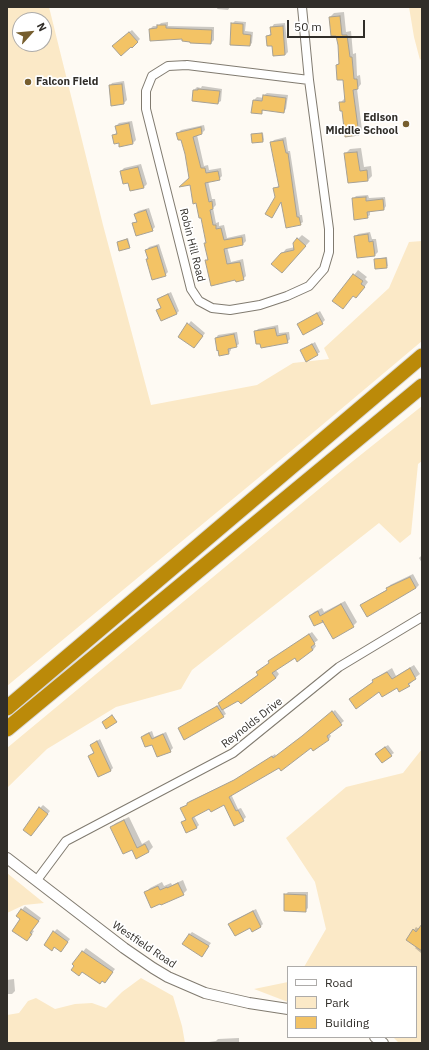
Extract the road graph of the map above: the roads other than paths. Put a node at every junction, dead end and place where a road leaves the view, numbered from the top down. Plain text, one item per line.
1 (302, 7) edge
2 (309, 80) junction
3 (422, 356) edge
4 (422, 386) edge
5 (422, 617) edge
6 (7, 708) edge
7 (7, 729) edge
8 (7, 858) edge
9 (37, 880) junction
10 (287, 1010) edge

1 - 2 street, Robin Hill Road
2 - 2 street, Robin Hill Road
3 - 6 highway
4 - 7 highway
5 - 9 street, Reynolds Drive
8 - 9 street, Westfield Road
9 - 10 street, Westfield Road

